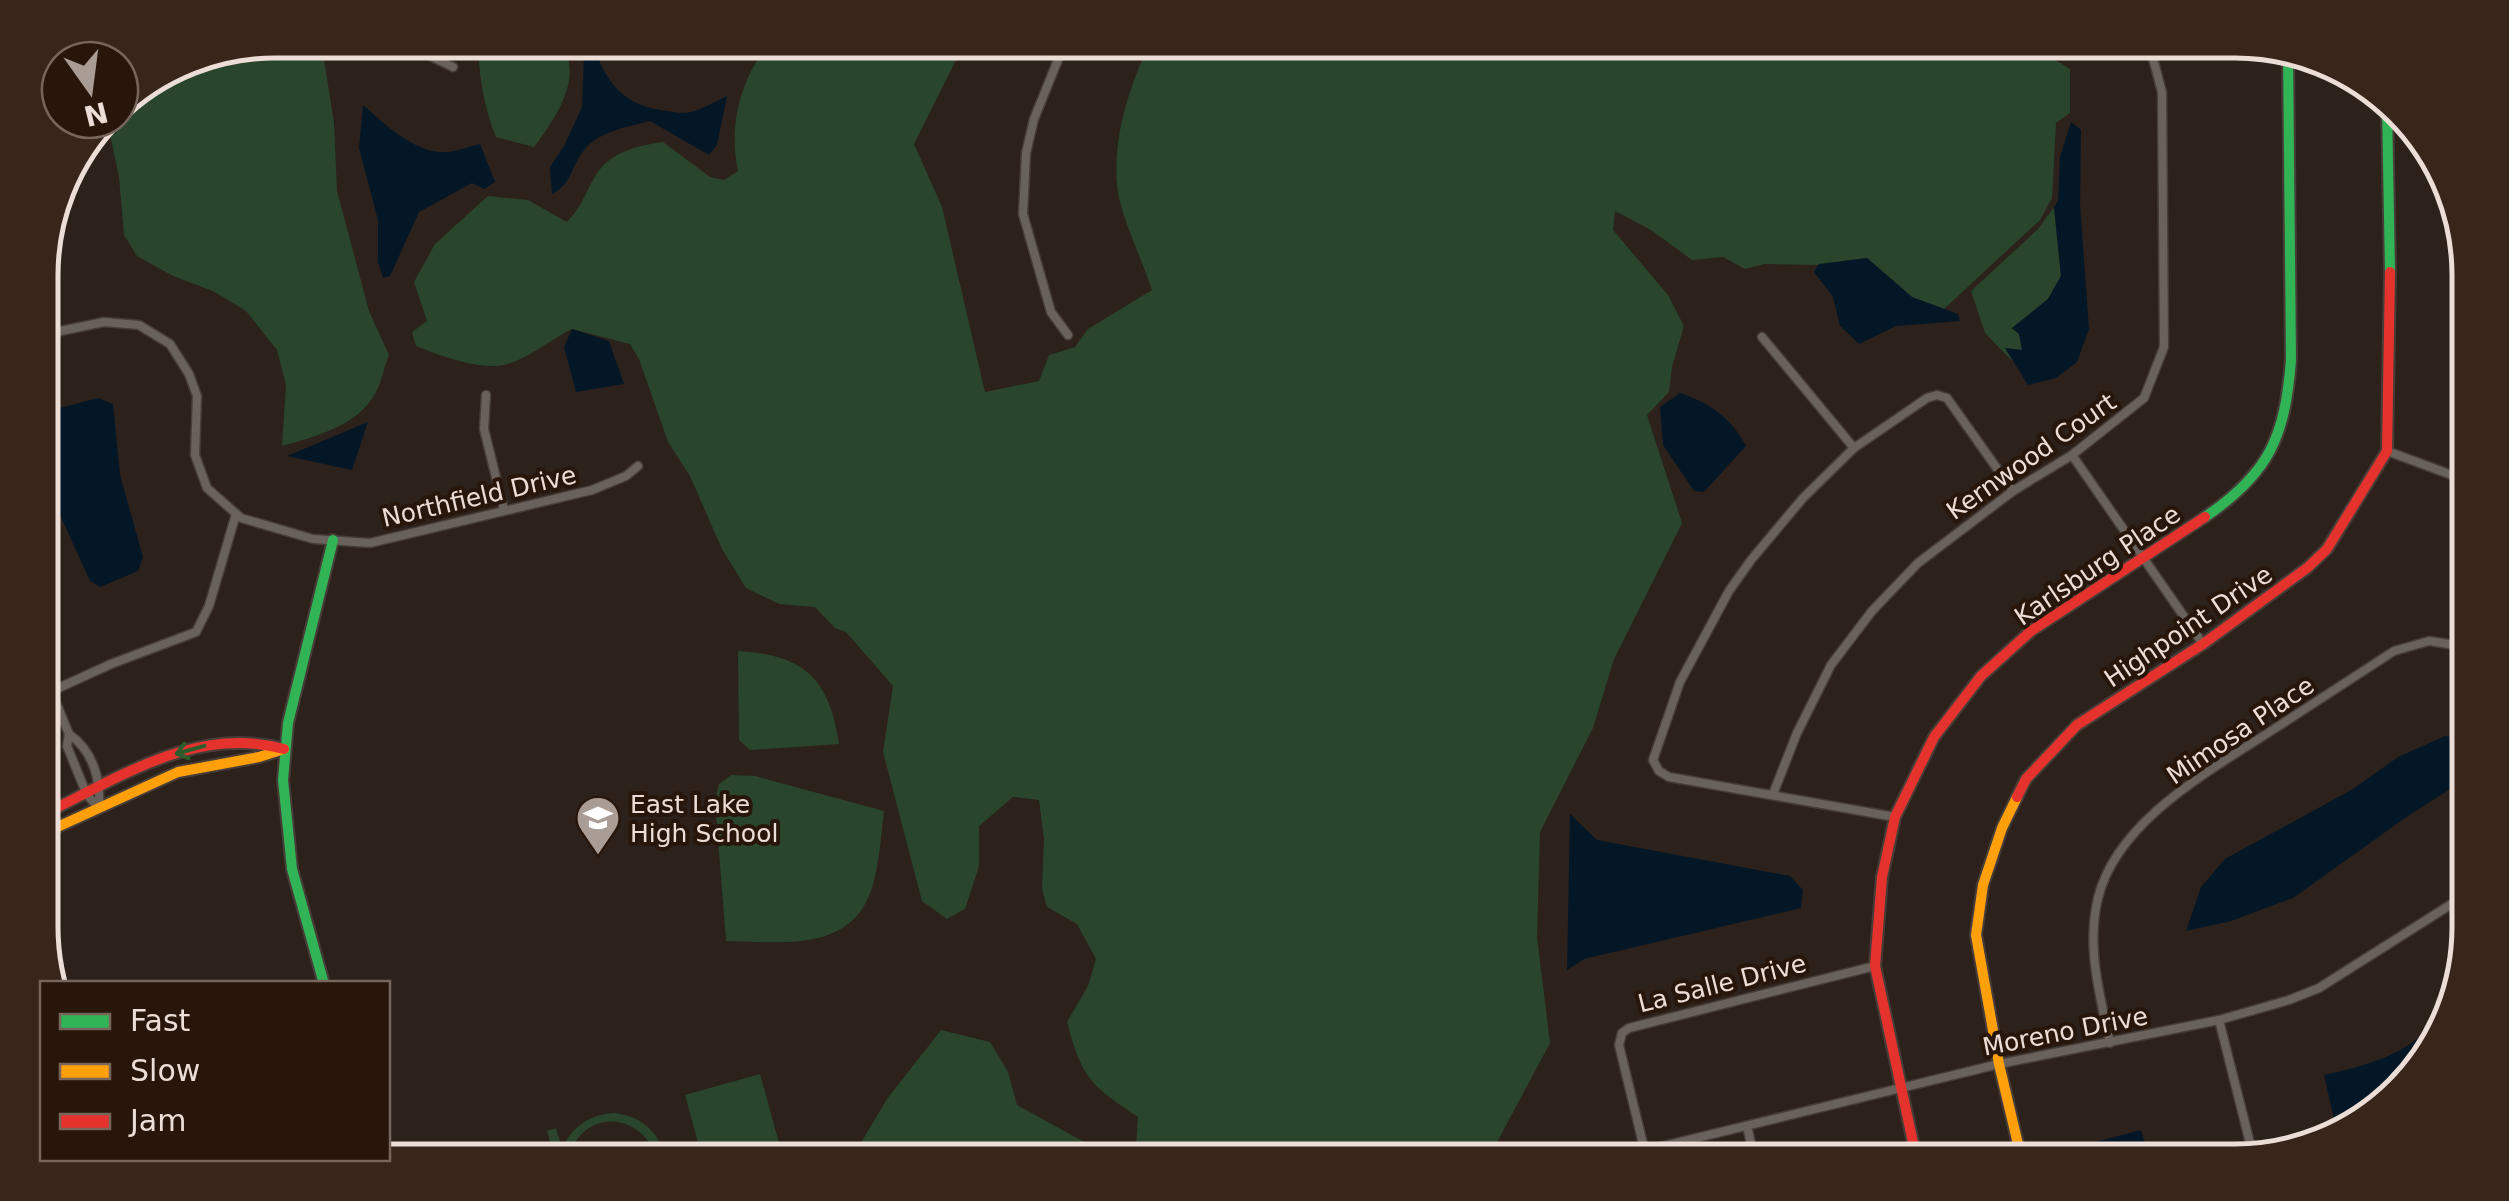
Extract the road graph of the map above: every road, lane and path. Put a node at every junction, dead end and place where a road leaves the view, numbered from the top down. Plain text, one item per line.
1 (435, 58) edge
2 (1059, 58) edge
3 (2153, 58) edge
4 (2288, 65) edge
5 (454, 67) dead end
6 (2387, 120) edge
7 (58, 331) edge
8 (1068, 335) dead end
9 (1762, 337) dead end
10 (486, 395) dead end
11 (1854, 448) junction
12 (2387, 451) junction
13 (2072, 455) junction
14 (638, 466) dead end
15 (2452, 475) edge
16 (2013, 491) junction
17 (504, 510) junction
18 (236, 514) junction
19 (333, 540) junction
20 (2144, 559) junction
21 (2203, 644) junction
22 (2452, 644) edge
23 (58, 689) edge
24 (58, 707) edge
25 (69, 734) junction
26 (284, 749) junction
27 (101, 787) junction
28 (1773, 794) junction
29 (87, 795) junction
30 (58, 808) edge
31 (99, 808) junction
32 (1895, 817) junction
33 (58, 827) edge
34 (2452, 905) edge
35 (1875, 966) junction
36 (323, 981) edge
37 (2219, 1020) junction
38 (2110, 1042) junction
39 (1999, 1064) junction
40 (1900, 1087) junction
41 (1747, 1126) junction
42 (1643, 1143) edge
43 (1666, 1143) edge
44 (1751, 1143) edge
45 (1913, 1143) edge
46 (2018, 1143) edge
47 (2250, 1143) edge

1 - 5 street
2 - 8 street
3 - 13 street, Kernwood Court
4 - 20 street, Karlsburg Place
6 - 12 street, Highpoint Drive
7 - 18 street, Northfield Drive
9 - 11 street
10 - 17 street
11 - 16 street
11 - 28 street
12 - 15 street
12 - 21 street, Highpoint Drive
13 - 16 street, Kernwood Court
13 - 20 street
14 - 17 street, Northfield Drive
16 - 28 street, Kernwood Court
17 - 19 street, Northfield Drive
18 - 19 street, Northfield Drive
18 - 23 street
19 - 26 street
20 - 21 street
20 - 32 street, Karlsburg Place
21 - 39 street, Highpoint Drive
22 - 38 street, Mimosa Place
24 - 25 street
25 - 27 street
25 - 29 street
26 -> 27 street
26 - 31 street
26 - 36 street
27 - 29 street
27 - 31 street
28 - 32 street
29 - 30 street
29 - 31 street
31 - 33 street
32 - 35 street, Karlsburg Place
34 - 37 street, Moreno Drive
35 - 40 street, Karlsburg Place
35 - 42 street, La Salle Drive
37 - 38 street, Moreno Drive
37 - 47 street
38 - 39 street, Moreno Drive
39 - 40 street, Moreno Drive
39 - 46 street, Highpoint Drive
40 - 41 street, Moreno Drive
40 - 45 street, Karlsburg Place
41 - 43 street, Moreno Drive
41 - 44 street

